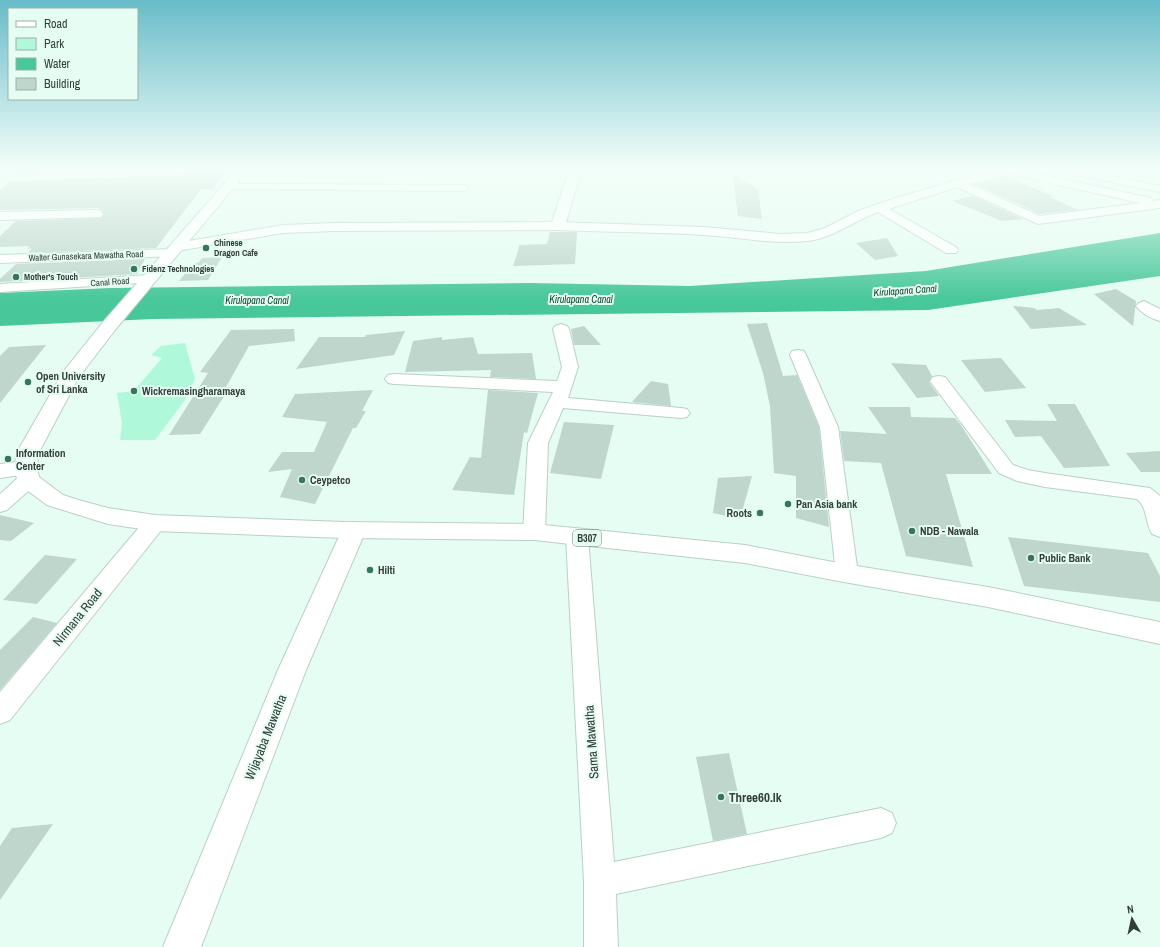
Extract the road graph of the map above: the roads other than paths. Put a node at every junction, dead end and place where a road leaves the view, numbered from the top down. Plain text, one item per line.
1 (206, 212) edge
2 (562, 212) edge
3 (867, 212) edge
4 (886, 212) edge
5 (1021, 212) edge
6 (1098, 212) edge
7 (98, 214) dead end
8 (16, 215) junction
9 (0, 216) edge
10 (558, 226) junction
11 (0, 230) edge
12 (174, 250) junction
13 (952, 250) dead end
14 (0, 259) edge
15 (148, 280) junction
16 (0, 288) edge
17 (1144, 306) dead end
18 (1160, 316) edge
19 (561, 329) dead end
20 (798, 355) dead end
21 (394, 379) dead end
22 (939, 381) dead end
23 (560, 394) junction
24 (681, 413) dead end
25 (0, 471) edge
26 (27, 474) junction
27 (0, 505) edge
28 (155, 523) junction
29 (1160, 529) edge
30 (354, 530) junction
31 (534, 532) junction
32 (577, 537) junction
33 (846, 574) junction
34 (1160, 633) edge
35 (0, 712) edge
36 (881, 823) dead end
37 (600, 881) junction
38 (182, 947) edge
39 (601, 947) edge

1 - 12 main road
2 - 10 main road
3 - 10 street
4 - 13 street
5 - 6 street
7 - 8 street
8 - 9 street
8 - 11 street
10 - 12 main road
12 - 14 street, Walter Gunasekara Mawatha Road
12 - 15 main road
15 - 16 street, Canal Road
15 - 26 main road
17 - 18 street
19 - 23 street
20 - 33 street
21 - 23 street
22 - 29 street
23 - 24 street
23 - 31 street
25 - 26 main road
26 - 27 street
26 - 28 main road, B307
28 - 30 main road, B307
28 - 35 street, Nirmana Road
30 - 31 main road, B307
30 - 38 main road, Wijayaba Mawatha
31 - 32 main road, B307
32 - 33 main road, B307
32 - 37 street, Sama Mawatha
33 - 34 main road, B307
36 - 37 street
37 - 39 street, Sama Mawatha

